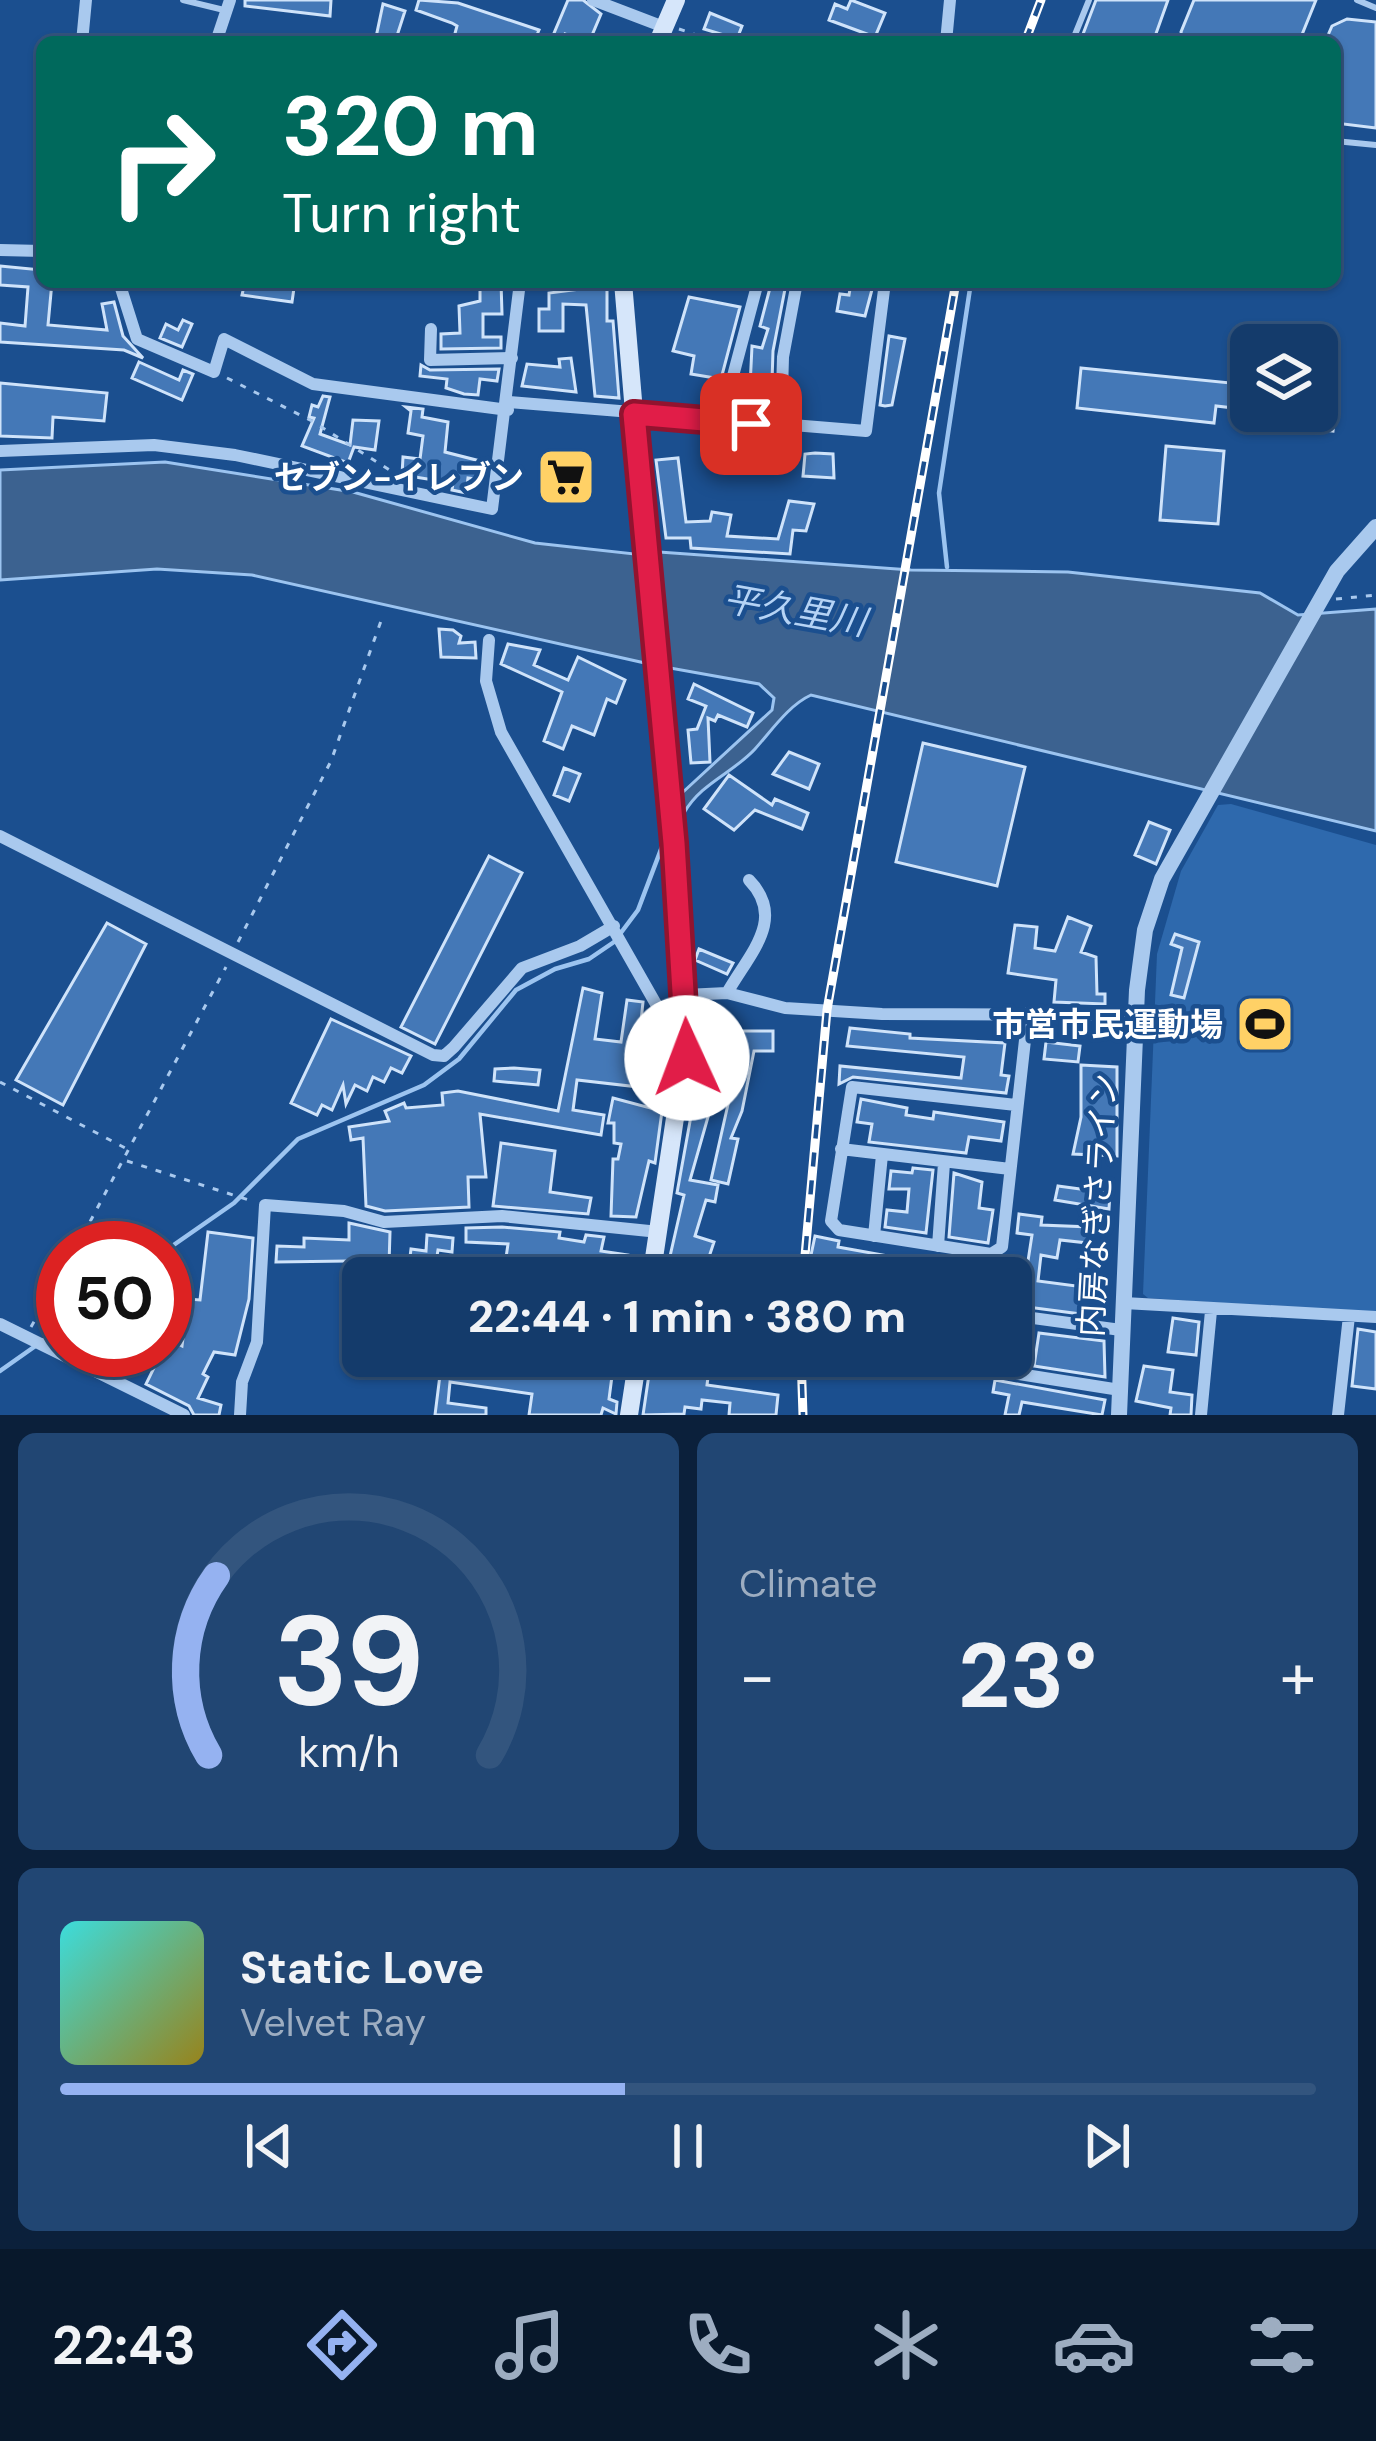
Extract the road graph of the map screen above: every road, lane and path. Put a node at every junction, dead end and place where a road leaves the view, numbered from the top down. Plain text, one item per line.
1 (86, 0) edge
2 (183, 0) edge
3 (593, 0) edge
4 (676, 0) edge
5 (950, 0) edge
6 (1089, 0) edge
7 (1357, 0) edge
8 (226, 5) edge
9 (1376, 8) edge
10 (661, 34) edge
11 (83, 36) edge
12 (218, 36) edge
13 (947, 36) edge
14 (1074, 36) edge
15 (1341, 142) edge
16 (1376, 145) edge
17 (0, 250) edge
18 (36, 251) edge
19 (121, 288) edge
20 (519, 288) edge
21 (624, 288) edge
22 (756, 288) edge
23 (796, 288) edge
24 (884, 288) edge
25 (431, 328) dead end
26 (512, 358) junction
27 (214, 372) junction
28 (508, 406) junction
29 (634, 414) junction
30 (721, 422) junction
31 (781, 426) junction
32 (0, 451) edge
33 (420, 495) junction
34 (1376, 527) edge
35 (1376, 595) edge
36 (1315, 608) junction
37 (380, 621) dead end
38 (489, 640) dead end
39 (0, 836) edge
40 (748, 880) dead end
41 (616, 929) junction
42 (232, 954) junction
43 (727, 993) junction
44 (685, 995) junction
45 (1028, 1013) junction
46 (1136, 1015) junction
47 (687, 1058) junction
48 (0, 1082) edge
49 (1016, 1105) junction
50 (841, 1149) junction
51 (131, 1150) junction
52 (882, 1155) junction
53 (125, 1161) junction
54 (944, 1163) junction
55 (1010, 1169) junction
56 (248, 1201) dead end
57 (91, 1221) edge
58 (659, 1232) junction
59 (874, 1236) junction
60 (938, 1246) junction
61 (655, 1257) edge
62 (1124, 1303) junction
63 (1211, 1311) junction
64 (1349, 1316) junction
65 (1376, 1317) edge
66 (1032, 1318) edge
67 (0, 1324) edge
68 (36, 1325) edge
69 (1121, 1330) junction
70 (29, 1339) junction
71 (1032, 1376) edge
72 (635, 1377) edge
73 (1120, 1390) junction
74 (184, 1415) edge
75 (240, 1415) edge
76 (629, 1415) edge
77 (1119, 1415) edge
78 (1201, 1415) edge
79 (1338, 1415) edge

1 - 11 street
2 - 8 lane
3 - 10 street
4 - 10 main road
5 - 13 street
6 - 14 lane
7 - 9 lane
8 - 12 street
15 - 16 lane
17 - 18 street
19 - 27 street
20 - 26 street
21 - 29 main road
22 - 30 street
23 - 31 street
24 - 31 street
25 - 26 street
26 - 28 street
27 - 28 street
27 - 33 path
28 - 29 street
28 - 33 street
29 - 30 street
29 - 44 main road
30 - 31 street
32 - 33 street
34 - 36 street, 内房なぎさライン
35 - 36 path
36 - 46 street, 内房なぎさライン
37 - 42 path
38 - 41 street
39 - 42 street
40 - 43 street
41 - 42 street
41 - 47 street
42 - 51 path
43 - 44 street
43 - 45 street
44 - 47 main road
45 - 46 street
45 - 49 street
46 - 62 street, 内房なぎさライン
47 - 58 main road
48 - 51 path
49 - 50 street
49 - 55 street
50 - 52 street
50 - 59 street
51 - 53 path
52 - 54 street
52 - 59 street
53 - 56 path
53 - 57 path
54 - 55 street
54 - 60 street
55 - 60 street
58 - 61 main road
58 - 75 street
59 - 60 street
62 - 63 street
62 - 69 street, 内房なぎさライン
63 - 64 street
63 - 78 street
64 - 65 street
64 - 79 street
66 - 69 street
67 - 70 street
68 - 70 path
69 - 73 street, 内房なぎさライン
70 - 74 street
71 - 73 street
72 - 76 main road
73 - 77 street, 内房なぎさライン

